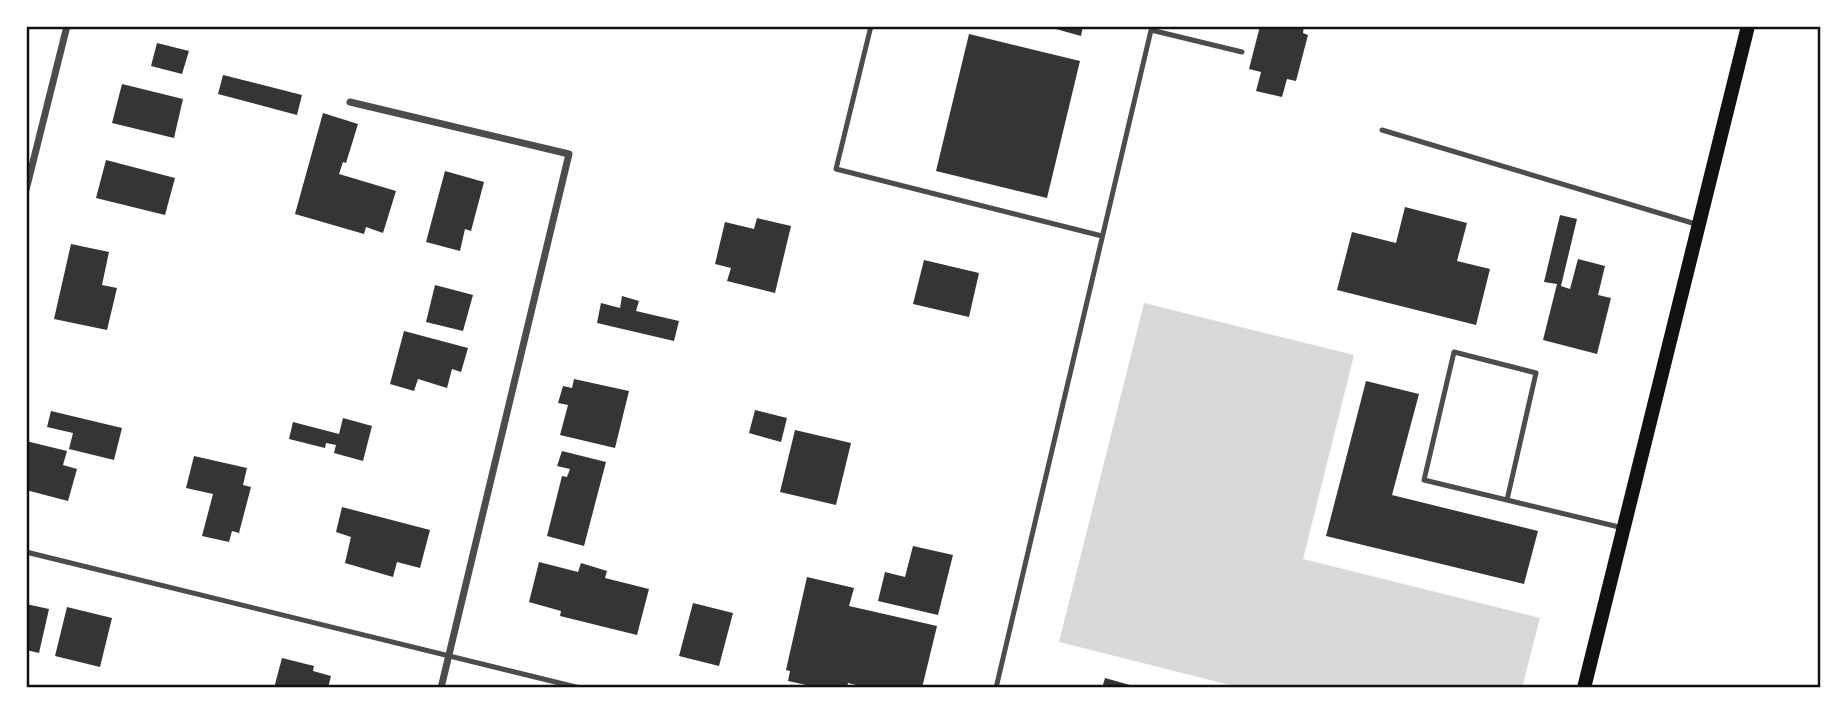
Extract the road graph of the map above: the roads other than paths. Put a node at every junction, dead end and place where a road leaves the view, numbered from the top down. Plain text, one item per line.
1 (66, 26) edge
2 (870, 26) edge
3 (1748, 26) edge
4 (1152, 28) edge
5 (1242, 52) dead end
6 (350, 102) dead end
7 (1382, 130) dead end
8 (26, 190) edge
9 (1699, 225) junction
10 (1102, 236) junction
11 (1507, 500) junction
12 (1623, 528) junction
13 (26, 552) edge
14 (449, 656) junction
15 (441, 688) edge
16 (580, 688) edge
17 (996, 688) edge
18 (1584, 688) edge

1 - 8 street
2 - 10 lane
3 - 9 main road
4 - 5 lane
4 - 10 lane
6 - 14 street
7 - 9 lane
9 - 12 main road
10 - 17 lane
11 - 11 lane
11 - 12 lane
12 - 18 main road
13 - 14 lane
14 - 15 street
14 - 16 lane

